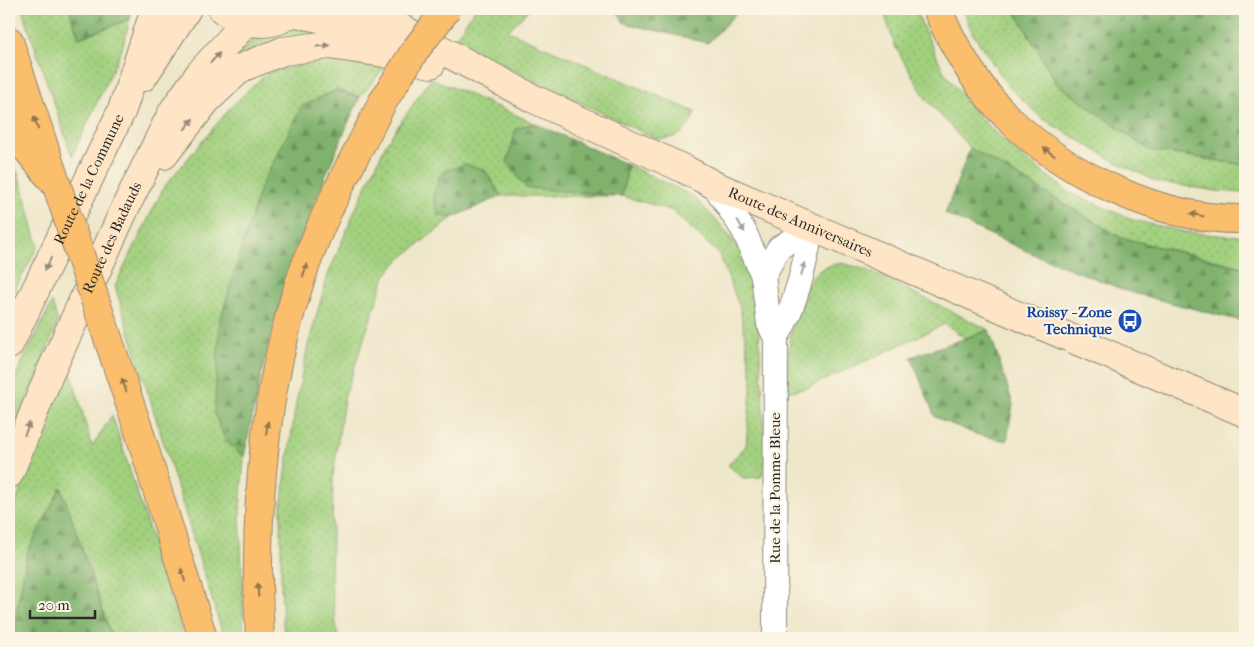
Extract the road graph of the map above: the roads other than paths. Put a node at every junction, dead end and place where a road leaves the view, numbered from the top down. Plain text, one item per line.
1 (155, 9) edge
2 (187, 9) edge
3 (222, 9) edge
4 (365, 9) edge
5 (380, 9) edge
6 (447, 9) edge
7 (937, 9) edge
8 (294, 10) edge
9 (246, 22) junction
10 (400, 28) junction
11 (9, 40) edge
12 (434, 65) junction
13 (534, 99) junction
14 (9, 105) edge
15 (122, 110) junction
16 (57, 186) junction
17 (714, 186) junction
18 (127, 204) junction
19 (1245, 219) edge
20 (812, 227) junction
21 (763, 276) junction
22 (776, 338) junction
23 (9, 345) edge
24 (1245, 413) edge
25 (9, 474) edge
26 (203, 638) edge
27 (260, 638) edge
28 (775, 638) edge

1 - 15 main road, Route de la Commune
2 - 15 main road
3 - 9 main road
4 - 10 main road, Route des Anniversaires
5 - 10 main road
27 -> 6 main road, bridge
19 -> 7 main road
8 - 9 main road
8 - 12 main road
18 -> 9 main road, Route des Badauds
10 - 13 main road, Route des Anniversaires
16 -> 11 main road
12 - 13 main road
18 -> 12 main road
13 - 17 main road, Route des Anniversaires
14 - 16 main road
15 -> 23 main road, Route de la Commune
26 -> 16 main road, bridge
17 - 20 main road, Route des Anniversaires
17 -> 21 street, Rue de la Pomme Bleue
25 -> 18 main road, Route des Badauds
20 - 21 street
22 -> 20 street, Rue de la Pomme Bleue
20 - 24 main road, Route des Anniversaires
21 - 22 street, Rue de la Pomme Bleue
22 - 28 street, Rue de la Pomme Bleue

